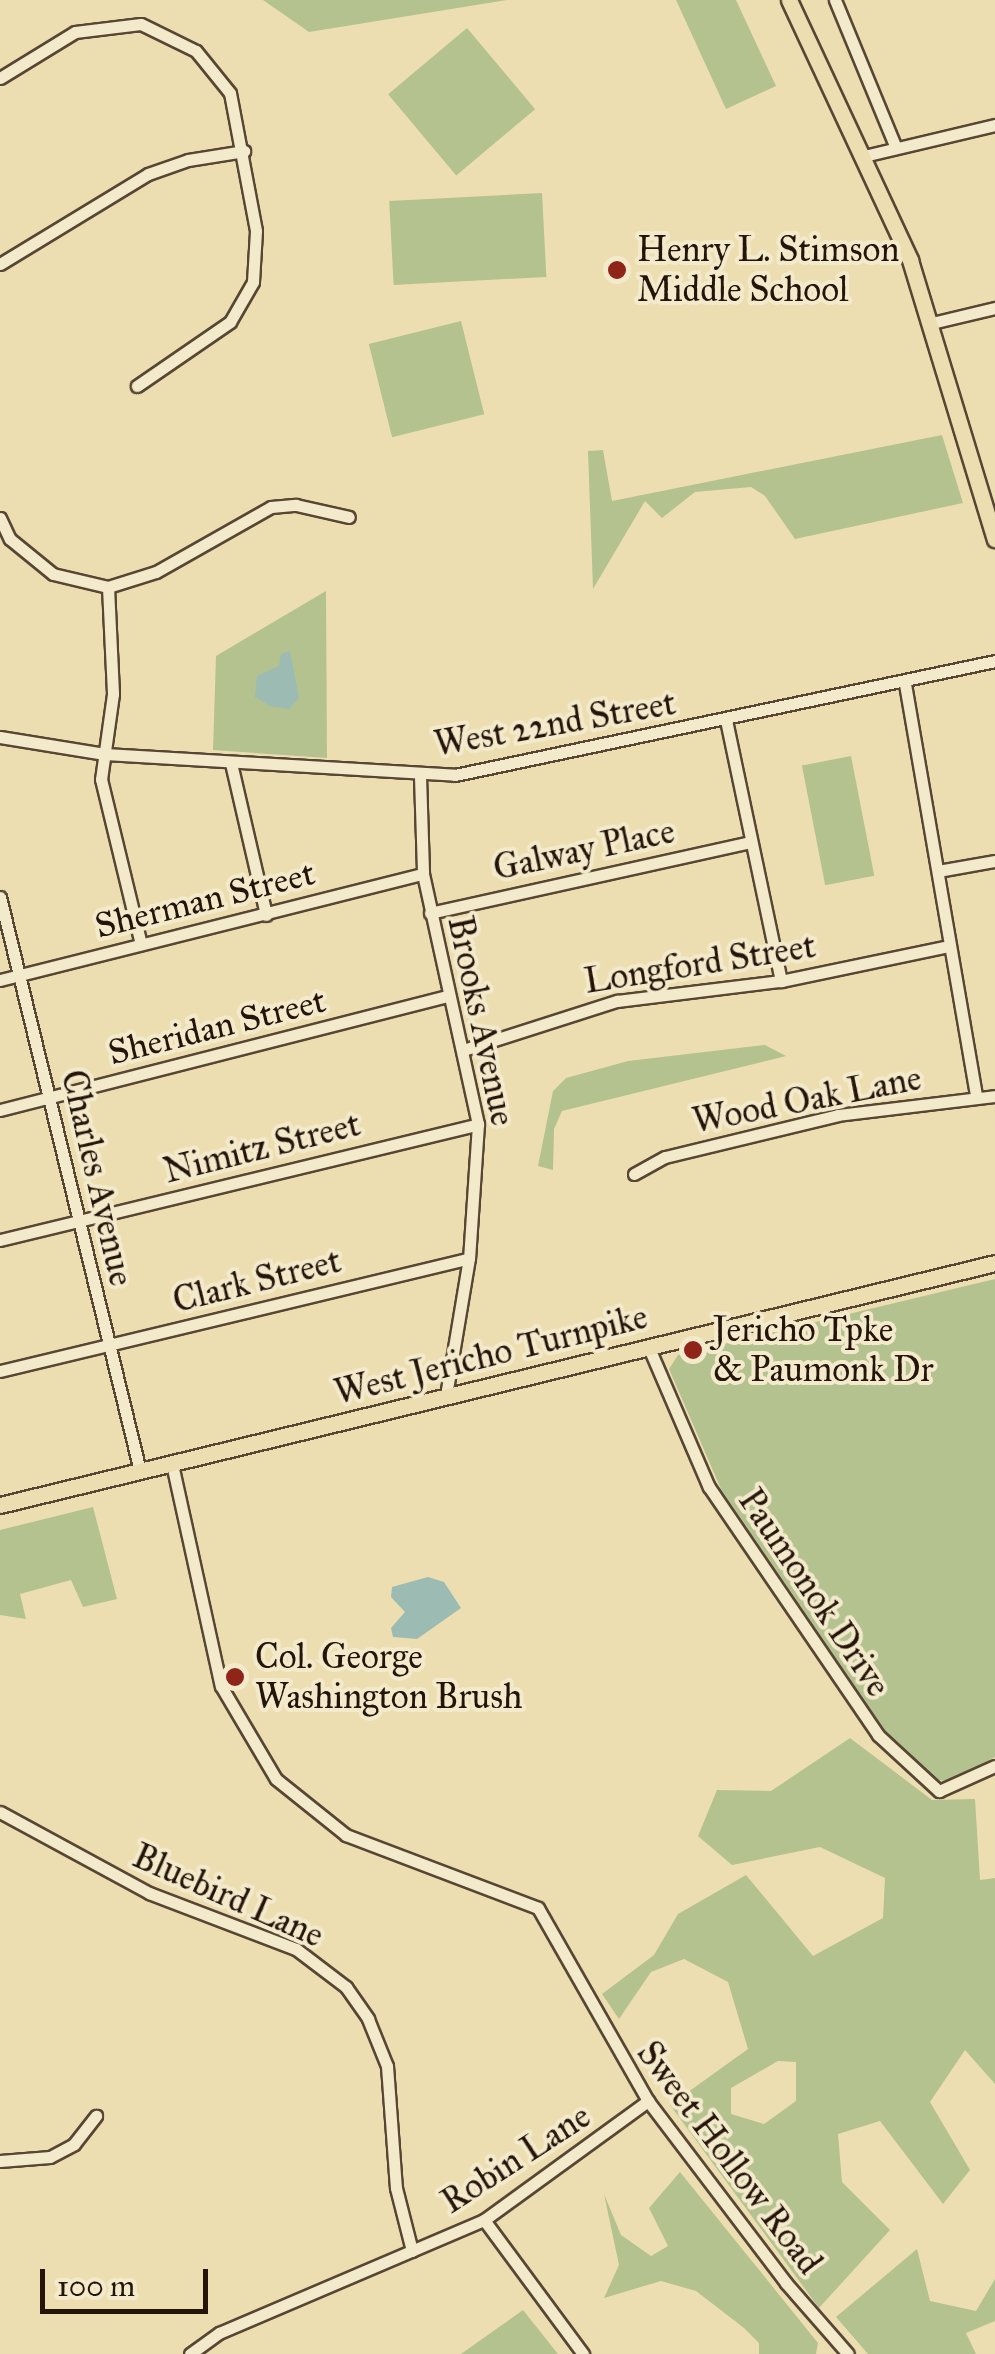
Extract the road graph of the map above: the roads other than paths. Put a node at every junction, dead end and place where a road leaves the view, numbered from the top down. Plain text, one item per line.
1 (790, 0) edge
2 (835, 0) edge
3 (0, 78) edge
4 (995, 125) edge
5 (896, 148) junction
6 (244, 152) junction
7 (864, 156) junction
8 (0, 264) edge
9 (995, 308) edge
10 (932, 323) junction
11 (137, 386) dead end
12 (988, 493) edge
13 (349, 517) dead end
14 (0, 518) edge
15 (995, 539) edge
16 (108, 587) junction
17 (995, 661) edge
18 (905, 684) junction
19 (726, 720) junction
20 (0, 737) edge
21 (105, 754) junction
22 (232, 762) junction
23 (420, 776) junction
24 (750, 842) junction
25 (995, 861) edge
26 (938, 871) junction
27 (423, 874) junction
28 (0, 897) edge
29 (430, 913) junction
30 (266, 914) junction
31 (141, 944) junction
32 (949, 946) junction
33 (19, 975) junction
34 (0, 980) edge
35 (781, 981) junction
36 (448, 996) junction
37 (463, 1050) junction
38 (995, 1096) edge
39 (50, 1098) junction
40 (976, 1098) junction
41 (0, 1110) edge
42 (478, 1124) junction
43 (634, 1174) dead end
44 (80, 1221) junction
45 (0, 1240) edge
46 (468, 1258) junction
47 (995, 1263) edge
48 (109, 1345) junction
49 (650, 1348) junction
50 (0, 1372) edge
51 (446, 1396) junction
52 (172, 1464) junction
53 (140, 1471) junction
54 (0, 1505) edge
55 (995, 1766) edge
56 (0, 1812) edge
57 (648, 2101) junction
58 (96, 2116) dead end
59 (0, 2161) edge
60 (484, 2220) junction
61 (412, 2252) junction
62 (190, 2354) edge
63 (583, 2354) edge
64 (848, 2354) edge

1 - 7 main road
2 - 5 street
3 - 6 street
4 - 5 street
5 - 7 street
6 - 8 street
6 - 11 street
7 - 10 main road
9 - 10 street
10 - 12 main road
12 - 15 main road
13 - 16 street
14 - 16 street
16 - 21 street
17 - 18 street, West 22nd Street
18 - 19 street, West 22nd Street
18 - 26 street
19 - 23 street, West 22nd Street
19 - 24 street
20 - 21 street, West 22nd Street
21 - 22 street, West 22nd Street
21 - 31 street
22 - 23 street, West 22nd Street
22 - 30 street
23 - 27 street, Brooks Avenue
24 - 29 street, Galway Place
24 - 35 street
25 - 26 street
26 - 32 street
27 - 29 street, Brooks Avenue
27 - 30 street, Sherman Street
28 - 33 street, Charles Avenue
29 - 36 street, Brooks Avenue
30 - 31 street, Sherman Street
31 - 33 street, Sherman Street
32 - 35 street, Longford Street
32 - 40 street
33 - 34 street, Sherman Street
33 - 39 street, Charles Avenue
35 - 37 street, Longford Street
36 - 37 street, Brooks Avenue
36 - 39 street, Sheridan Street
37 - 42 street, Brooks Avenue
38 - 40 street, Wood Oak Lane
39 - 41 street, Sheridan Street
39 - 44 street, Charles Avenue
40 - 43 street, Wood Oak Lane
42 - 44 street, Nimitz Street
42 - 46 street, Brooks Avenue
44 - 45 street, Nimitz Street
44 - 48 street, Charles Avenue
46 - 48 street, Clark Street
46 - 51 street, Brooks Avenue
47 - 49 main road, West Jericho Turnpike
48 - 50 street, Clark Street
48 - 53 street, Charles Avenue
49 - 51 main road, West Jericho Turnpike
49 - 55 street, Paumonok Drive
51 - 52 main road, West Jericho Turnpike
52 - 53 main road, West Jericho Turnpike
52 - 57 street, Sweet Hollow Road
53 - 54 main road, West Jericho Turnpike
56 - 61 street, Bluebird Lane
57 - 60 street, Robin Lane
57 - 64 street, Sweet Hollow Road
58 - 59 street
60 - 61 street, Robin Lane
60 - 63 street
61 - 62 street, Robin Lane

